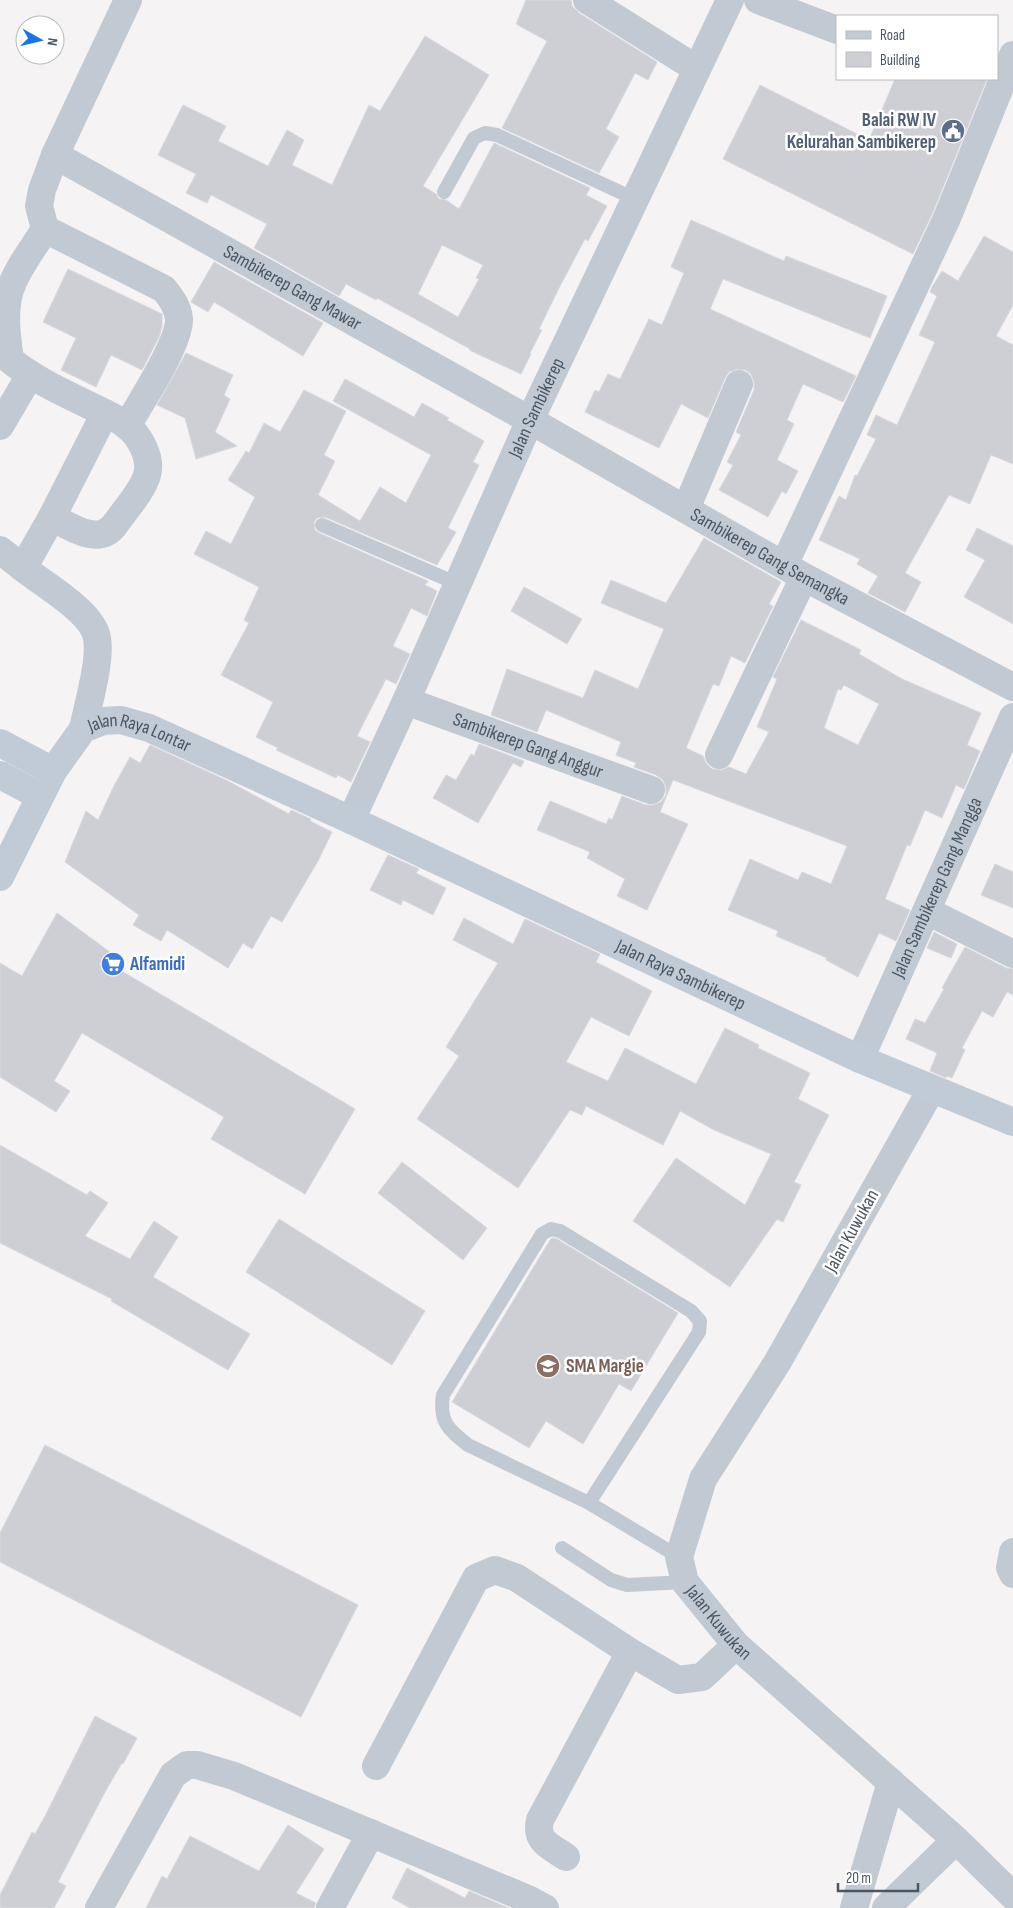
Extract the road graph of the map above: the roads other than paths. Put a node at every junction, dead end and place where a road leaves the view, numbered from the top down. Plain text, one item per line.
1 (128, 0) edge
2 (587, 0) edge
3 (730, 0) edge
4 (758, 0) edge
5 (836, 30) edge
6 (1013, 56) edge
7 (697, 69) junction
8 (55, 155) junction
9 (444, 192) dead end
10 (635, 199) junction
11 (45, 229) junction
12 (13, 366) edge
13 (739, 384) dead end
14 (116, 420) junction
15 (530, 420) junction
16 (0, 426) edge
17 (686, 509) junction
18 (52, 517) junction
19 (322, 525) dead end
20 (0, 550) edge
21 (23, 568) junction
22 (794, 571) junction
23 (458, 584) junction
24 (1013, 686) edge
25 (406, 701) junction
26 (1013, 717) edge
27 (83, 729) junction
28 (0, 743) edge
29 (719, 755) dead end
30 (53, 771) junction
31 (0, 775) edge
32 (651, 790) dead end
33 (40, 796) junction
34 (351, 820) junction
35 (0, 877) edge
36 (927, 911) junction
37 (1013, 954) edge
38 (860, 1059) junction
39 (931, 1090) junction
40 (1013, 1122) edge
41 (589, 1503) junction
42 (562, 1548) dead end
43 (1013, 1552) edge
44 (682, 1570) junction
45 (1013, 1574) edge
46 (736, 1644) junction
47 (630, 1652) junction
48 (376, 1766) dead end
49 (891, 1782) junction
50 (371, 1832) junction
51 (956, 1840) junction
52 (566, 1857) dead end
53 (1013, 1896) edge
54 (99, 1908) edge
55 (330, 1908) edge
56 (545, 1908) edge
57 (854, 1908) edge
58 (886, 1908) edge

1 - 8 street
2 - 7 street
3 - 7 street, Jalan Sambikerep
4 - 5 street
6 - 22 street
7 - 10 street, Jalan Sambikerep
8 - 11 street
8 - 15 street, Sambikerep Gang Mawar
9 - 10 lane
10 - 15 street, Jalan Sambikerep
11 - 12 street
11 - 14 street
12 - 14 street
12 - 16 street
13 - 17 street
14 - 18 street
14 - 18 street
15 - 17 street, Sambikerep Gang Semangka
15 - 23 street, Jalan Sambikerep
17 - 22 street, Sambikerep Gang Semangka
18 - 21 street
19 - 23 lane
20 - 21 street
21 - 27 street
22 - 24 street, Sambikerep Gang Semangka
22 - 29 street
23 - 25 street, Jalan Sambikerep
25 - 32 street, Sambikerep Gang Anggur
25 - 34 street, Jalan Sambikerep
26 - 36 street, Jalan Sambikerep Gang Mangga
27 - 30 street, Jalan Raya Lontar
27 - 34 street, Jalan Raya Lontar
28 - 30 street
30 - 33 street, Jalan Raya Lontar
31 - 33 street
33 - 35 street, Jalan Raya Lontar
34 - 38 street, Jalan Raya Sambikerep
36 - 37 street
36 - 38 street, Jalan Sambikerep Gang Mangga
38 - 39 street, Jalan Raya Sambikerep
39 - 40 street, Jalan Raya Sambikerep
39 - 44 street, Jalan Kuwukan
41 - 41 lane
41 - 44 lane
42 - 44 lane
43 - 45 street
44 - 46 street, Jalan Kuwukan
46 - 47 street
46 - 49 street, Jalan Kuwukan
47 - 48 street
47 - 52 street
49 - 51 street, Jalan Kuwukan
49 - 57 street
50 - 54 street
50 - 55 street
50 - 56 street
51 - 53 street, Jalan Kuwukan
51 - 58 street

